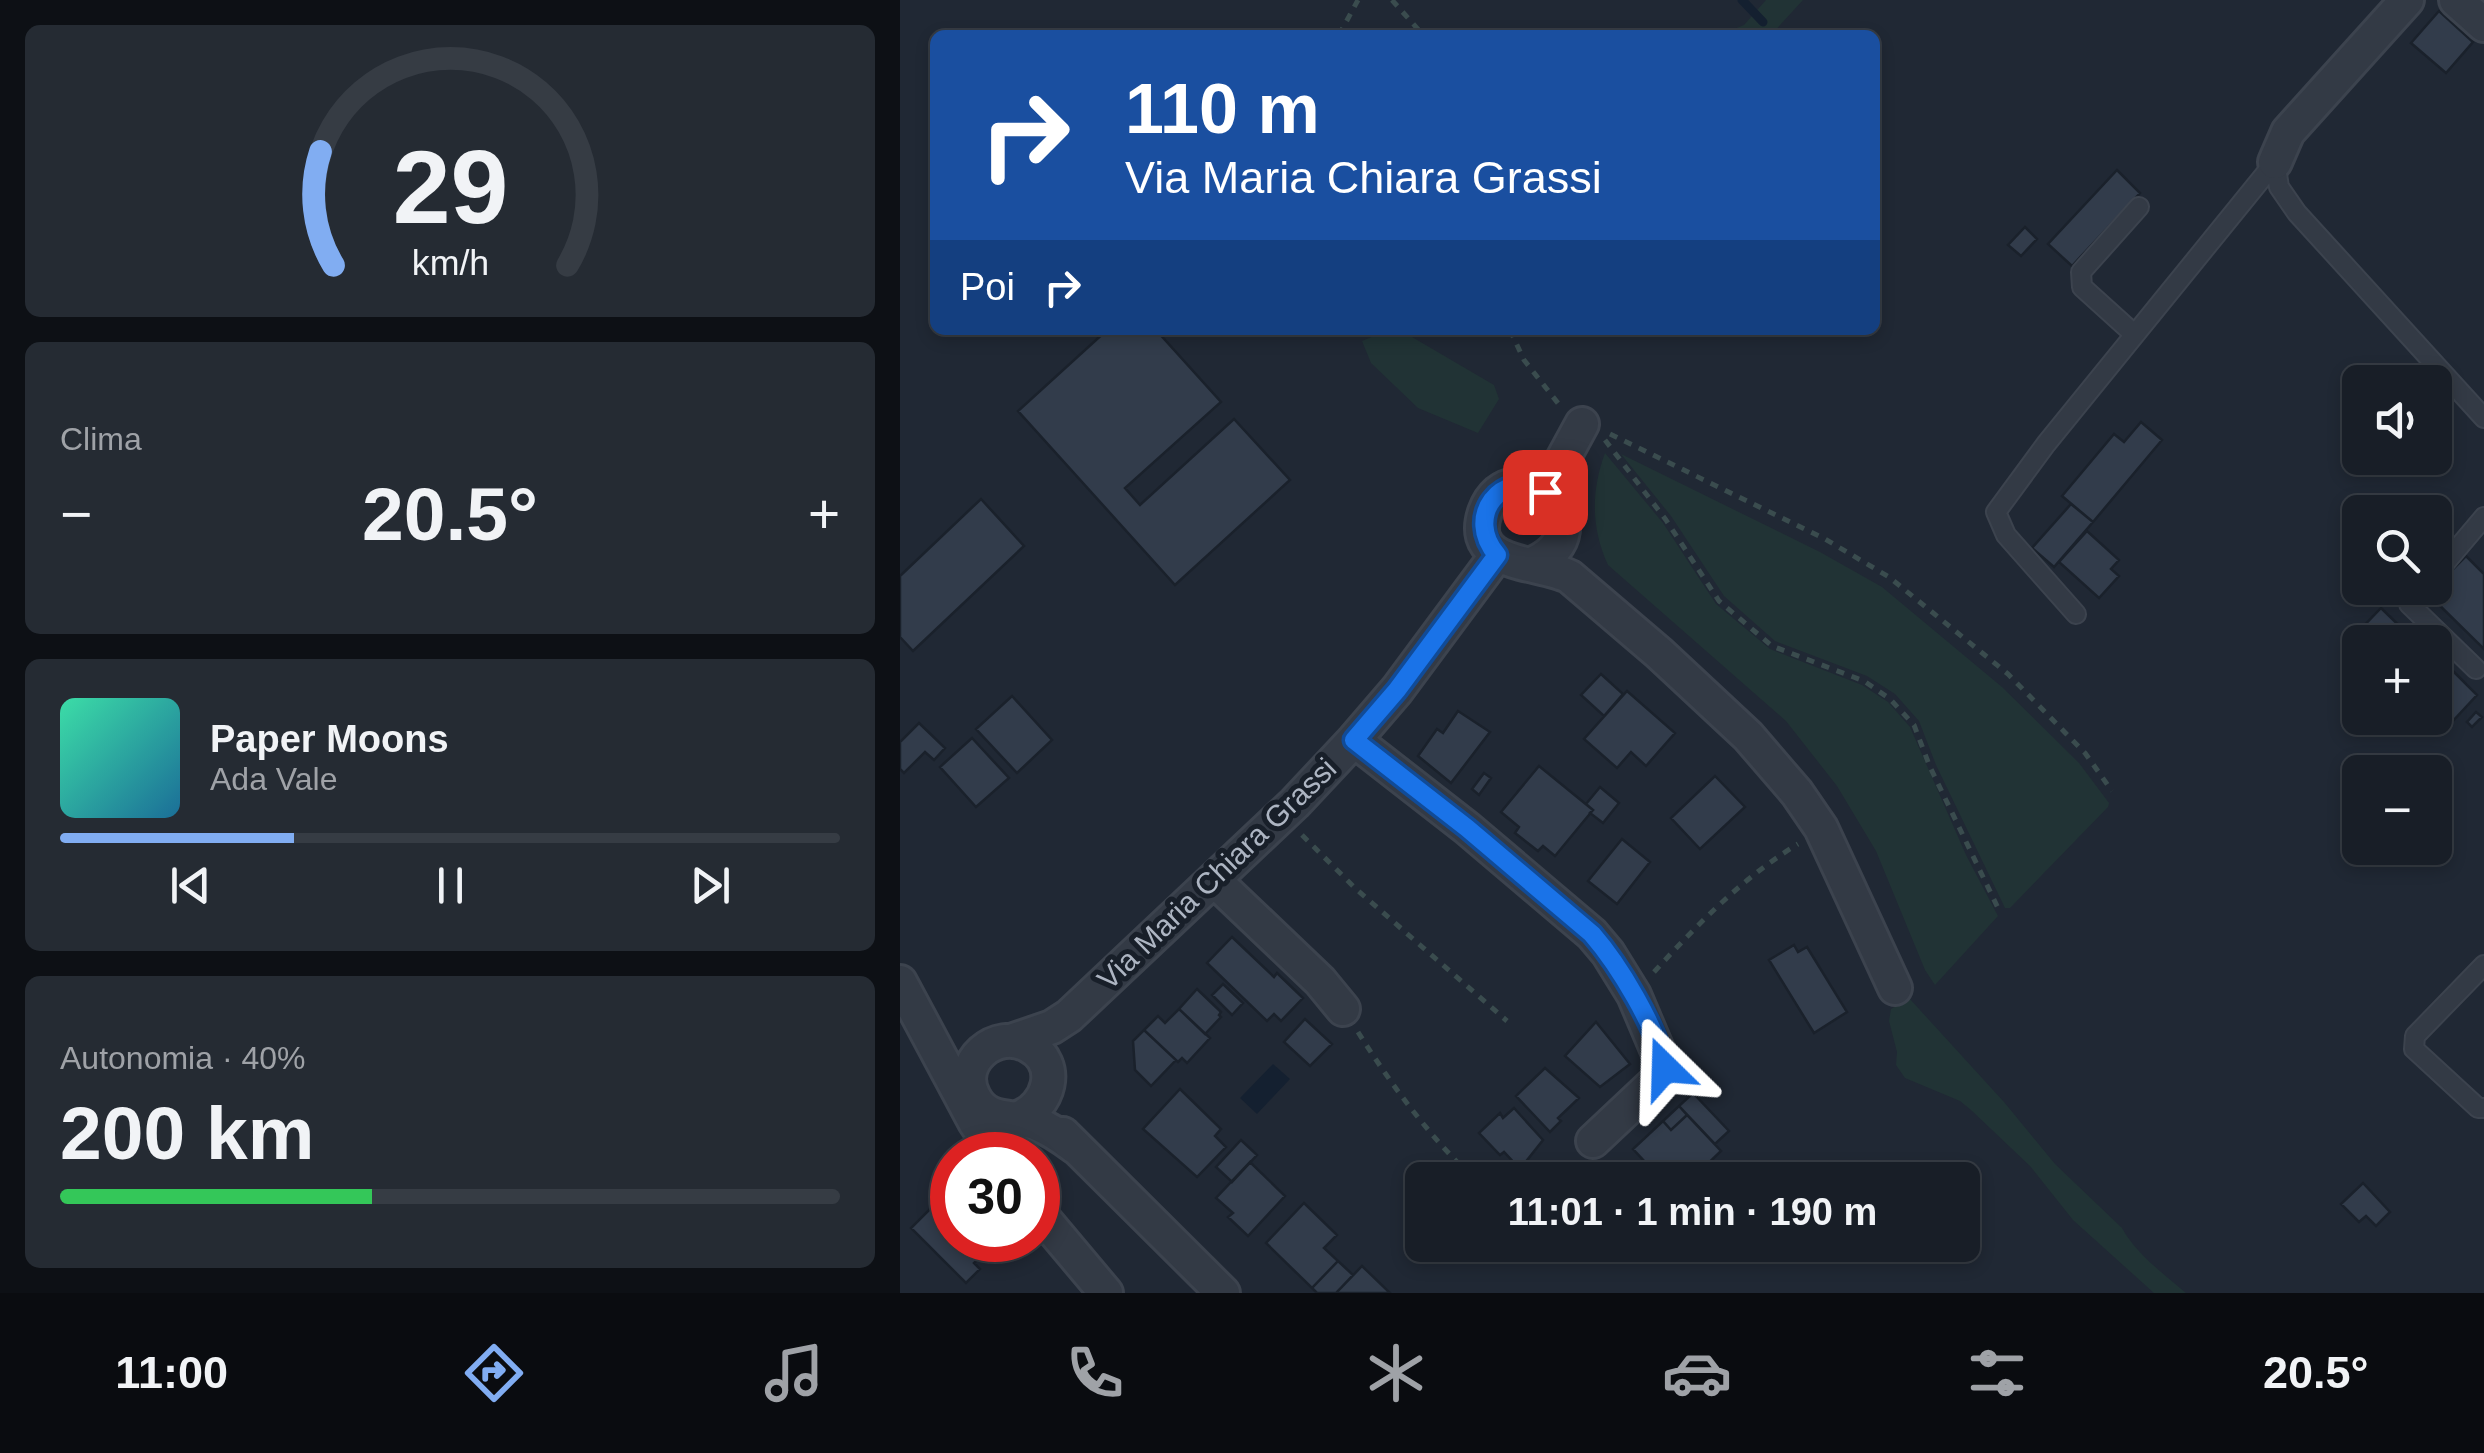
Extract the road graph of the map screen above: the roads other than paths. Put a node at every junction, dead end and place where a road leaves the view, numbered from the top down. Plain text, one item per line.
1 (2408, 0) edge
2 (2456, 0) edge
3 (2484, 25) edge
4 (2274, 162) junction
5 (2139, 207) dead end
6 (2134, 334) junction
7 (2484, 418) edge
8 (1582, 424) road end
9 (1545, 492) junction
10 (2484, 517) edge
11 (1562, 532) junction
12 (1497, 555) junction
13 (2452, 555) edge
14 (1532, 564) junction
15 (1586, 589) junction
16 (2409, 605) edge
17 (2076, 614) dead end
18 (2476, 669) dead end
19 (1354, 740) junction
20 (1214, 880) junction
21 (2484, 964) edge
22 (900, 982) edge
23 (1895, 988) dead end
24 (1084, 1003) junction
25 (1343, 1009) road end
26 (1014, 1040) junction
27 (1048, 1082) junction
28 (983, 1103) edge
29 (2484, 1108) edge
30 (1594, 1141) dead end
31 (1075, 1147) junction
32 (1060, 1238) edge
33 (1106, 1293) edge
34 (1223, 1293) edge

1 - 4 street
2 - 3 street
4 - 6 lane
4 - 7 lane
5 - 6 lane
6 - 17 lane
8 - 9 street
9 - 11 street
9 - 12 street
10 - 13 lane
11 - 14 street
11 - 15 street
12 - 14 street
12 - 19 street, Via Maria Chiara Grassi
14 - 15 street
15 - 23 street
16 - 18 lane
19 - 20 street, Via Maria Chiara Grassi
19 - 30 street
20 - 24 street, Via Maria Chiara Grassi
20 - 25 street
21 - 29 lane
22 - 28 street
24 - 26 street, Via Maria Chiara Grassi
24 - 27 street, Via Maria Chiara Grassi
26 - 27 street
26 - 28 street, Via Maria Chiara Grassi
27 - 28 street
27 - 31 street
28 - 31 street
31 - 34 street
32 - 33 street

